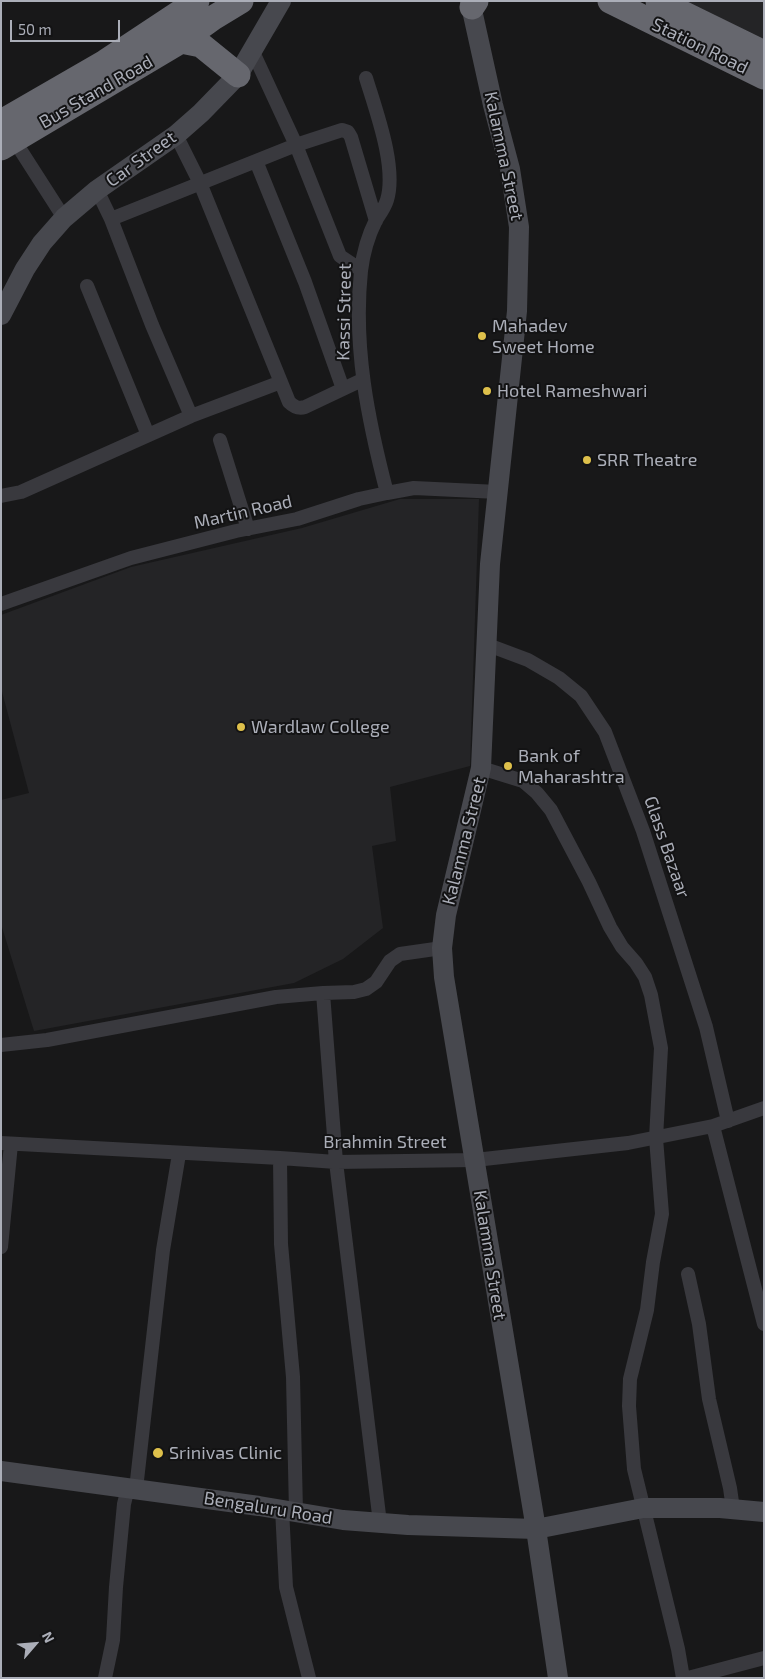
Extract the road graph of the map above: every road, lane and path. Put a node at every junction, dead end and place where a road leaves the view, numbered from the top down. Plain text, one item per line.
1 (197, 1) edge
2 (241, 1) edge
3 (281, 1) edge
4 (610, 1) edge
5 (658, 1) edge
6 (473, 3) edge
7 (172, 10) edge
8 (181, 41) junction
9 (252, 50) junction
10 (764, 53) edge
11 (238, 75) junction
12 (764, 77) edge
13 (366, 78) dead end
14 (176, 135) junction
15 (5, 137) edge
16 (296, 145) junction
17 (256, 161) junction
18 (200, 183) junction
19 (97, 190) junction
20 (64, 218) junction
21 (111, 219) junction
22 (376, 221) junction
23 (361, 270) junction
24 (87, 286) dead end
25 (1, 315) edge
26 (362, 380) junction
27 (281, 382) junction
28 (343, 389) junction
29 (191, 416) junction
30 (148, 435) junction
31 (220, 440) dead end
32 (387, 492) junction
33 (498, 492) junction
34 (1, 496) edge
35 (248, 529) junction
36 (1, 604) edge
37 (488, 645) junction
38 (482, 768) junction
39 (442, 948) junction
40 (323, 993) junction
41 (1, 1045) edge
42 (764, 1108) edge
43 (728, 1121) junction
44 (713, 1126) junction
45 (656, 1138) junction
46 (6, 1144) edge
47 (180, 1154) junction
48 (280, 1158) junction
49 (475, 1160) junction
50 (336, 1162) junction
51 (1, 1247) edge
52 (688, 1274) dead end
53 (764, 1324) edge
54 (1, 1471) edge
55 (132, 1489) junction
56 (643, 1508) junction
57 (732, 1509) junction
58 (289, 1511) junction
59 (764, 1512) edge
60 (380, 1523) junction
61 (536, 1529) junction
62 (764, 1658) edge
63 (105, 1678) edge
64 (309, 1678) edge
65 (558, 1678) edge
66 (683, 1678) edge
67 (688, 1678) edge

1 - 7 highway, Bus Stand Road
2 - 8 highway, Bus Stand Road
3 - 9 street, Car Street
4 - 12 highway, Station Road
5 - 10 highway, Station Road
6 - 33 street, Kalamma Street
7 - 15 highway, Bus Stand Road
8 - 11 highway
8 - 15 highway, Bus Stand Road
9 - 11 street, Car Street
9 - 16 street
11 - 14 street, Car Street
13 - 22 street, Kassi Street
14 - 18 street
14 - 19 street, Car Street
15 - 20 street
16 - 17 street
16 - 22 street
16 - 23 street
17 - 18 street
17 - 28 street
18 - 21 street
18 - 27 street
19 - 20 street, Car Street
19 - 21 street
20 - 25 street, Car Street
21 - 29 street
22 - 23 street, Kassi Street
23 - 26 street, Kassi Street
24 - 30 street
26 - 28 street
26 - 32 street, Kassi Street
27 - 28 street
27 - 29 street
29 - 30 street
30 - 34 street
31 - 35 street
32 - 33 street, Martin Road
32 - 35 street, Martin Road
33 - 37 street, Kalamma Street
35 - 36 street, Martin Road
37 - 38 street, Kalamma Street
37 - 43 street, Glass Bazaar
38 - 39 street, Kalamma Street
38 - 45 street
39 - 40 street
39 - 49 street, Kalamma Street
40 - 41 street
40 - 50 street
42 - 43 street, Brahmin Street
43 - 44 street, Brahmin Street
44 - 45 street, Brahmin Street
44 - 53 street
45 - 49 street, Brahmin Street
45 - 56 street
46 - 47 street, Brahmin Street
46 - 51 street
47 - 48 street, Brahmin Street
47 - 55 street
48 - 50 street, Brahmin Street
48 - 58 street
49 - 50 street, Brahmin Street
49 - 61 street, Kalamma Street
50 - 60 street
52 - 57 street
54 - 55 street, Bengaluru Road
55 - 58 street, Bengaluru Road
55 - 63 street
56 - 57 street, Bengaluru Road
56 - 61 street, Bengaluru Road
56 - 66 street
57 - 59 street, Bengaluru Road
58 - 60 street, Bengaluru Road
58 - 64 street
60 - 61 street, Bengaluru Road
61 - 65 street, Kalamma Street
62 - 67 street

